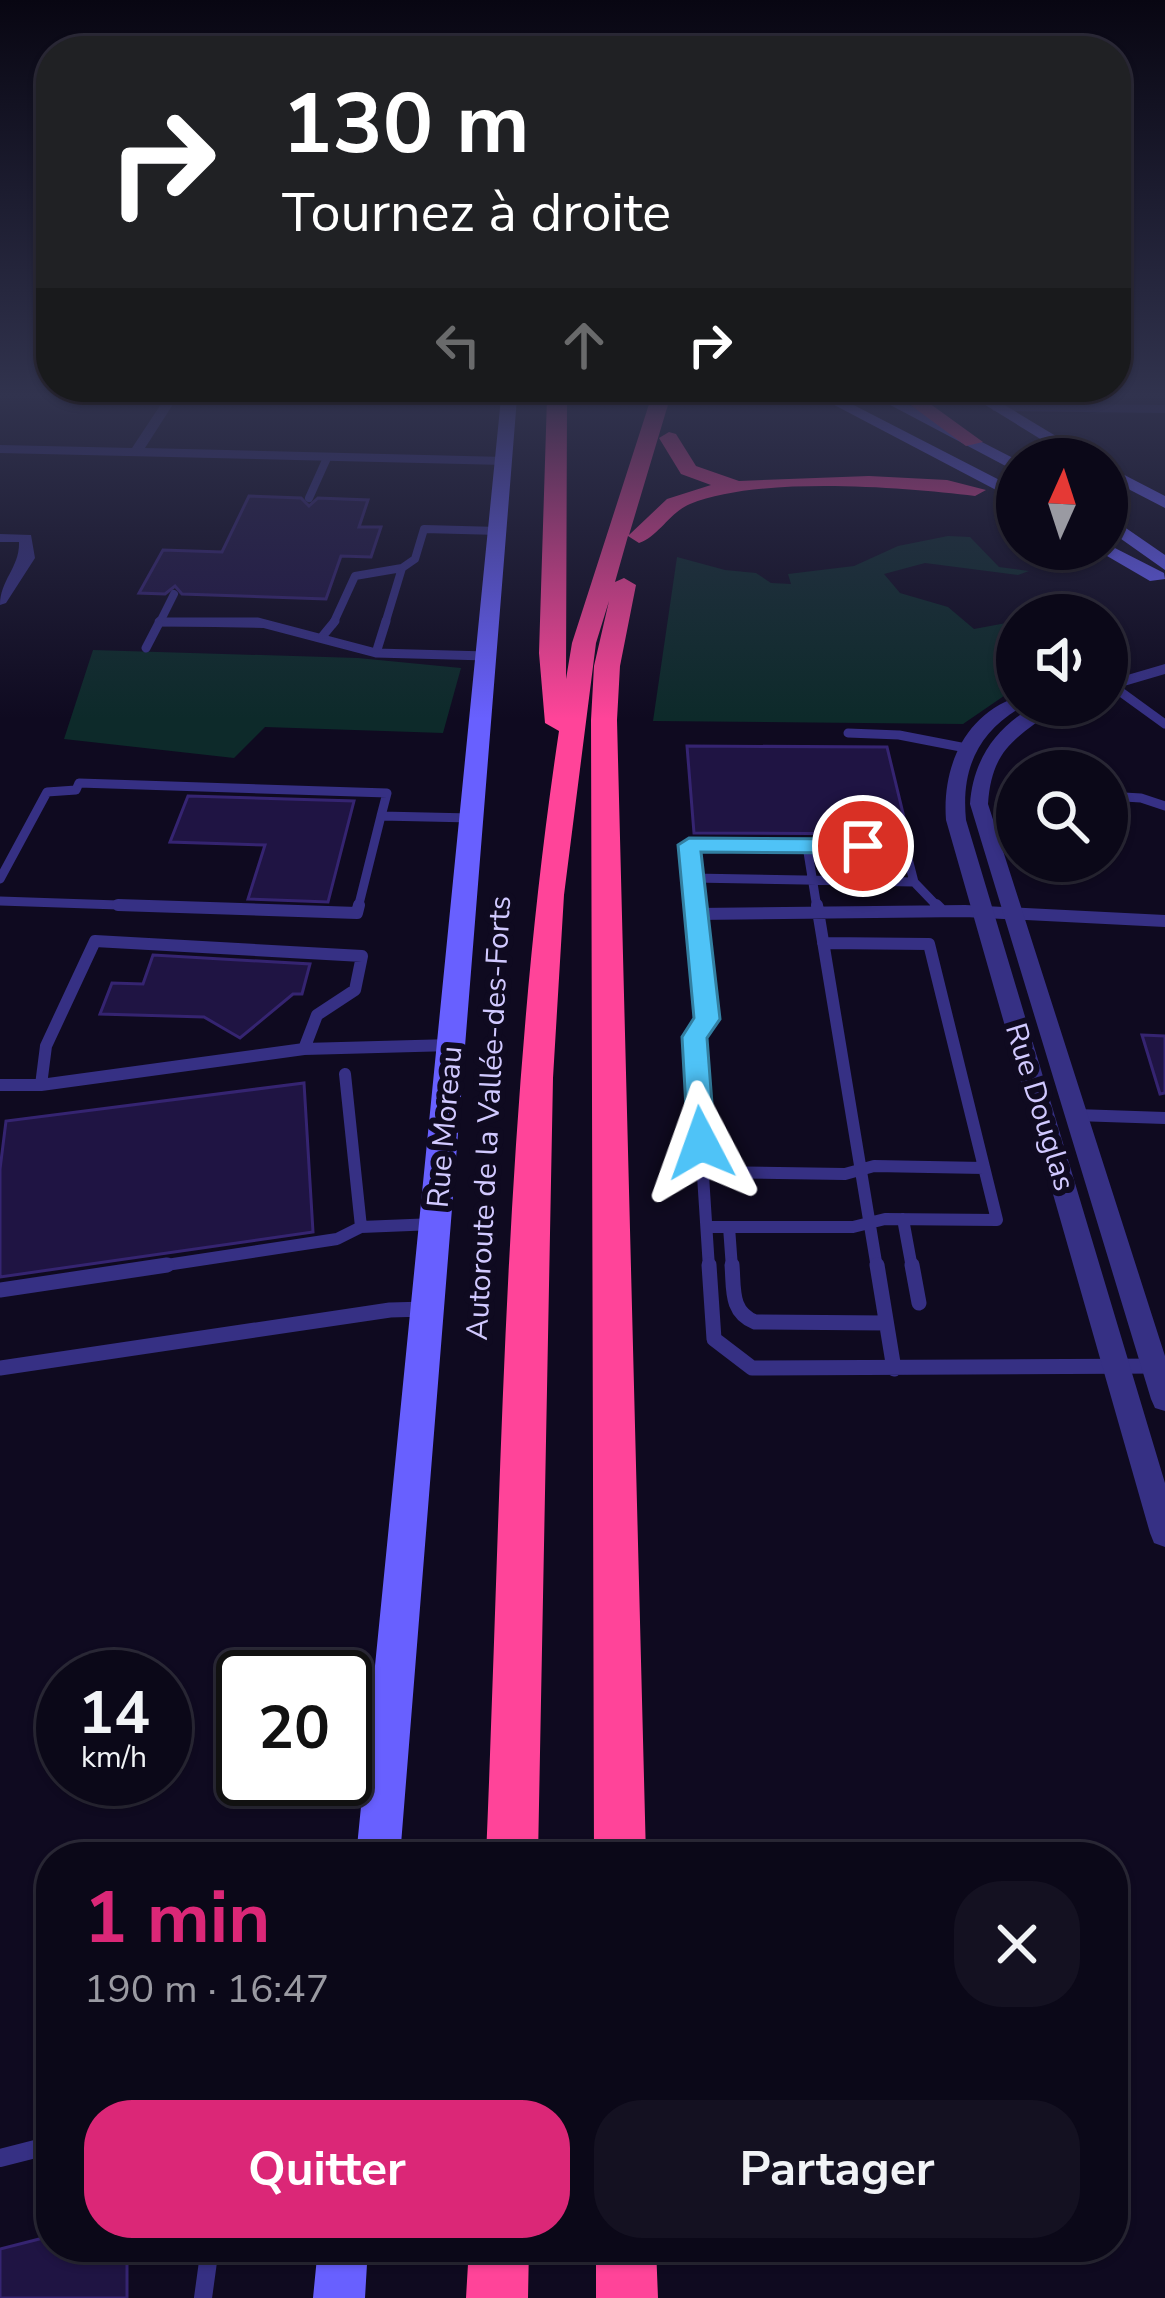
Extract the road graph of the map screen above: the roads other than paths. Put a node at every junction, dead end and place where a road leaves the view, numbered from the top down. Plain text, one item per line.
1 (501, 505) edge
2 (554, 505) edge
3 (626, 505) edge
4 (648, 505) edge
5 (674, 505) edge
6 (499, 531) junction
7 (639, 536) junction
8 (1128, 536) edge
9 (0, 538) edge
10 (1128, 562) edge
11 (1165, 564) edge
12 (402, 568) junction
13 (1165, 581) edge
14 (174, 594) dead end
15 (0, 600) edge
16 (160, 622) junction
17 (321, 638) junction
18 (146, 648) dead end
19 (376, 653) junction
20 (488, 656) junction
21 (1165, 656) edge
22 (1165, 669) edge
23 (1128, 673) edge
24 (1128, 677) edge
25 (1128, 697) edge
26 (996, 715) edge
27 (1165, 724) edge
28 (1018, 726) edge
29 (848, 733) dead end
30 (903, 735) junction
31 (966, 748) junction
32 (899, 755) dead end
33 (563, 780) junction
34 (1128, 797) edge
35 (1165, 806) edge
36 (381, 816) junction
37 (473, 818) junction
38 (807, 846) junction
39 (692, 878) junction
40 (0, 879) edge
41 (812, 880) junction
42 (914, 882) junction
43 (0, 901) edge
44 (942, 911) junction
45 (818, 912) junction
46 (982, 912) junction
47 (696, 914) junction
48 (1012, 915) junction
49 (1165, 921) edge
50 (823, 943) junction
51 (453, 1046) junction
52 (304, 1049) junction
53 (345, 1074) dead end
54 (0, 1085) edge
55 (41, 1085) junction
56 (1075, 1115) junction
57 (1165, 1118) edge
58 (984, 1168) junction
59 (859, 1170) junction
60 (703, 1172) junction
61 (903, 1219) junction
62 (868, 1222) junction
63 (436, 1224) junction
64 (361, 1226) junction
65 (729, 1226) junction
66 (707, 1227) junction
67 (0, 1290) edge
68 (919, 1303) dead end
69 (428, 1309) junction
70 (886, 1323) junction
71 (1160, 1366) edge
72 (1117, 1367) junction
73 (0, 1368) edge
74 (894, 1369) junction
75 (1165, 1399) edge
76 (1165, 1533) edge
77 (379, 1842) edge
78 (512, 1842) edge
79 (620, 1842) edge
80 (36, 2149) edge
81 (0, 2158) edge
82 (208, 2262) edge
83 (342, 2262) edge
84 (498, 2262) edge
85 (626, 2262) edge
86 (203, 2298) edge
87 (339, 2298) edge
88 (497, 2298) edge
89 (627, 2298) edge

1 - 6 street, Rue Moreau
2 - 33 highway
3 - 33 highway, Autoroute de la Vallée-des-Forts
4 - 7 highway
5 - 7 highway
6 - 12 lane
6 - 20 street, Rue Moreau
7 - 79 highway
8 - 11 street
9 - 15 street
10 - 13 street
12 - 17 lane
12 - 19 lane
14 - 16 lane
16 - 17 lane
16 - 18 lane
17 - 19 lane
19 - 20 lane
20 - 37 street, Rue Moreau
21 - 23 street
22 - 24 street
25 - 27 lane
26 - 31 street
28 - 48 street, Rue Douglas
29 - 30 lane
30 - 31 lane
30 - 32 lane
31 - 46 street, Rue Douglas
33 - 78 highway, Autoroute de la Vallée-des-Forts
34 - 35 lane
36 - 37 lane
36 - 40 lane
36 - 43 lane
37 - 51 street, Rue Moreau
38 - 39 lane
38 - 41 lane
38 - 42 lane
39 - 41 lane
39 - 47 lane
41 - 42 lane
41 - 45 lane
42 - 44 lane
44 - 45 lane
44 - 46 lane
45 - 47 lane
45 - 50 lane
46 - 48 lane
46 - 72 street, Rue Douglas
47 - 60 lane
48 - 49 lane
48 - 56 street, Rue Douglas
50 - 58 lane
50 - 59 lane
51 - 52 lane
51 - 63 street, Rue Moreau
52 - 55 lane
52 - 55 lane
53 - 64 lane
54 - 55 lane
56 - 57 lane
56 - 71 street, Rue Douglas
58 - 59 lane
58 - 61 lane
59 - 60 lane
59 - 62 lane
60 - 66 lane
61 - 62 lane
61 - 68 lane
62 - 65 lane
62 - 70 lane
63 - 64 lane
63 - 69 street, Rue Moreau
64 - 67 lane
65 - 66 lane
65 - 70 lane
66 - 74 lane
69 - 73 lane
69 - 77 street, Rue Moreau
70 - 74 lane
71 - 72 lane
71 - 75 street, Rue Douglas
72 - 74 lane
72 - 76 street, Rue Douglas
80 - 81 lane
82 - 86 lane
83 - 87 street
84 - 88 highway
85 - 89 highway

